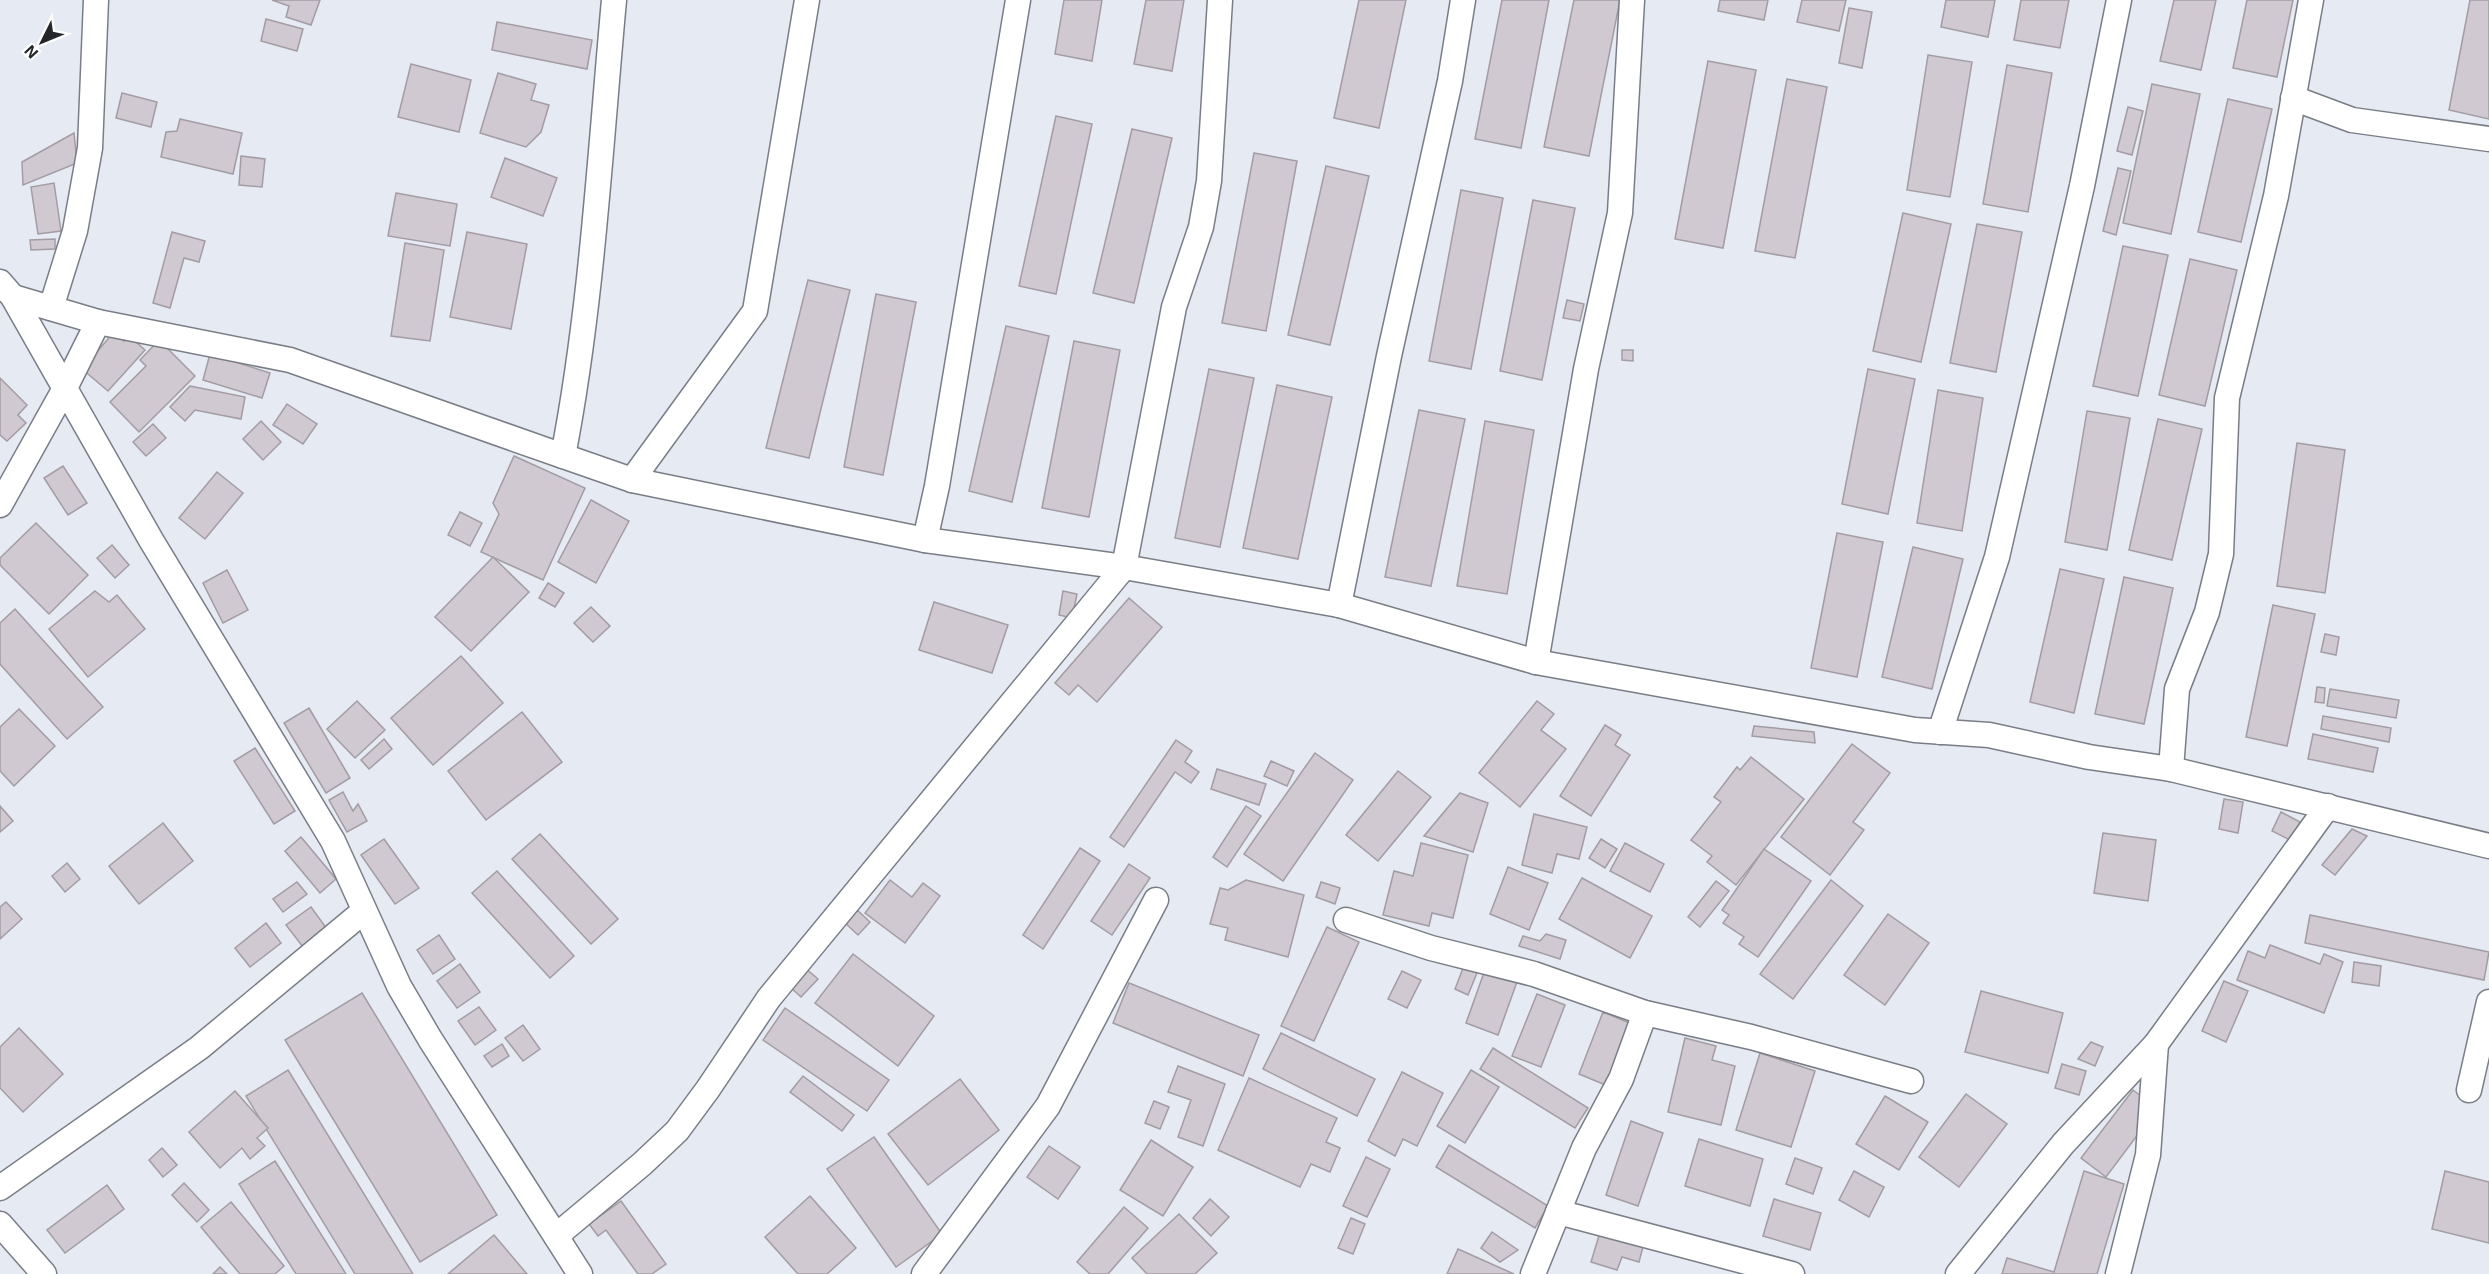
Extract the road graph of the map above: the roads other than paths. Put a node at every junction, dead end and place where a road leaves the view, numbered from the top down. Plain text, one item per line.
1 (96, 0) edge
2 (614, 0) edge
3 (807, 0) edge
4 (1018, 0) edge
5 (1220, 0) edge
6 (1463, 0) edge
7 (1632, 0) edge
8 (2119, 0) edge
9 (2311, 0) edge
10 (2293, 98) junction
11 (2489, 139) edge
12 (7, 290) edge
13 (51, 308) junction
14 (98, 322) junction
15 (64, 390) junction
16 (563, 456) junction
17 (632, 480) junction
18 (0, 505) edge
19 (925, 540) junction
20 (1124, 567) junction
21 (1339, 605) junction
22 (1536, 662) junction
23 (1940, 732) junction
24 (2171, 769) junction
25 (2328, 806) junction
26 (2489, 846) edge
27 (1156, 900) dead end
28 (364, 911) junction
29 (1346, 920) dead end
30 (2489, 1002) edge
31 (1645, 1013) junction
32 (2156, 1044) junction
33 (1911, 1081) dead end
34 (2469, 1090) dead end
35 (0, 1188) edge
36 (1558, 1212) junction
37 (0, 1224) edge
38 (556, 1236) junction
39 (44, 1274) edge
40 (580, 1274) edge
41 (924, 1274) edge
42 (1533, 1274) edge
43 (1792, 1274) edge
44 (1959, 1274) edge
45 (2118, 1274) edge

1 - 13 street
2 - 16 street
3 - 17 street
4 - 19 street
5 - 20 street
6 - 21 street
7 - 22 street
8 - 23 street
9 - 10 street
10 - 11 street
10 - 24 street
12 - 13 street
12 - 15 street
13 - 14 street
14 - 15 street
14 - 16 street
15 - 18 street
15 - 28 street
16 - 17 street
17 - 19 street
19 - 20 street
20 - 21 street
20 - 38 street
21 - 22 street
22 - 23 street
23 - 24 street
24 - 25 street
25 - 26 street
25 - 32 street
27 - 41 street
28 - 35 street
28 - 38 street
29 - 31 street
30 - 34 street
31 - 33 street
31 - 36 street
32 - 44 street
32 - 45 street
36 - 42 street
36 - 43 street
37 - 39 street
38 - 40 street

